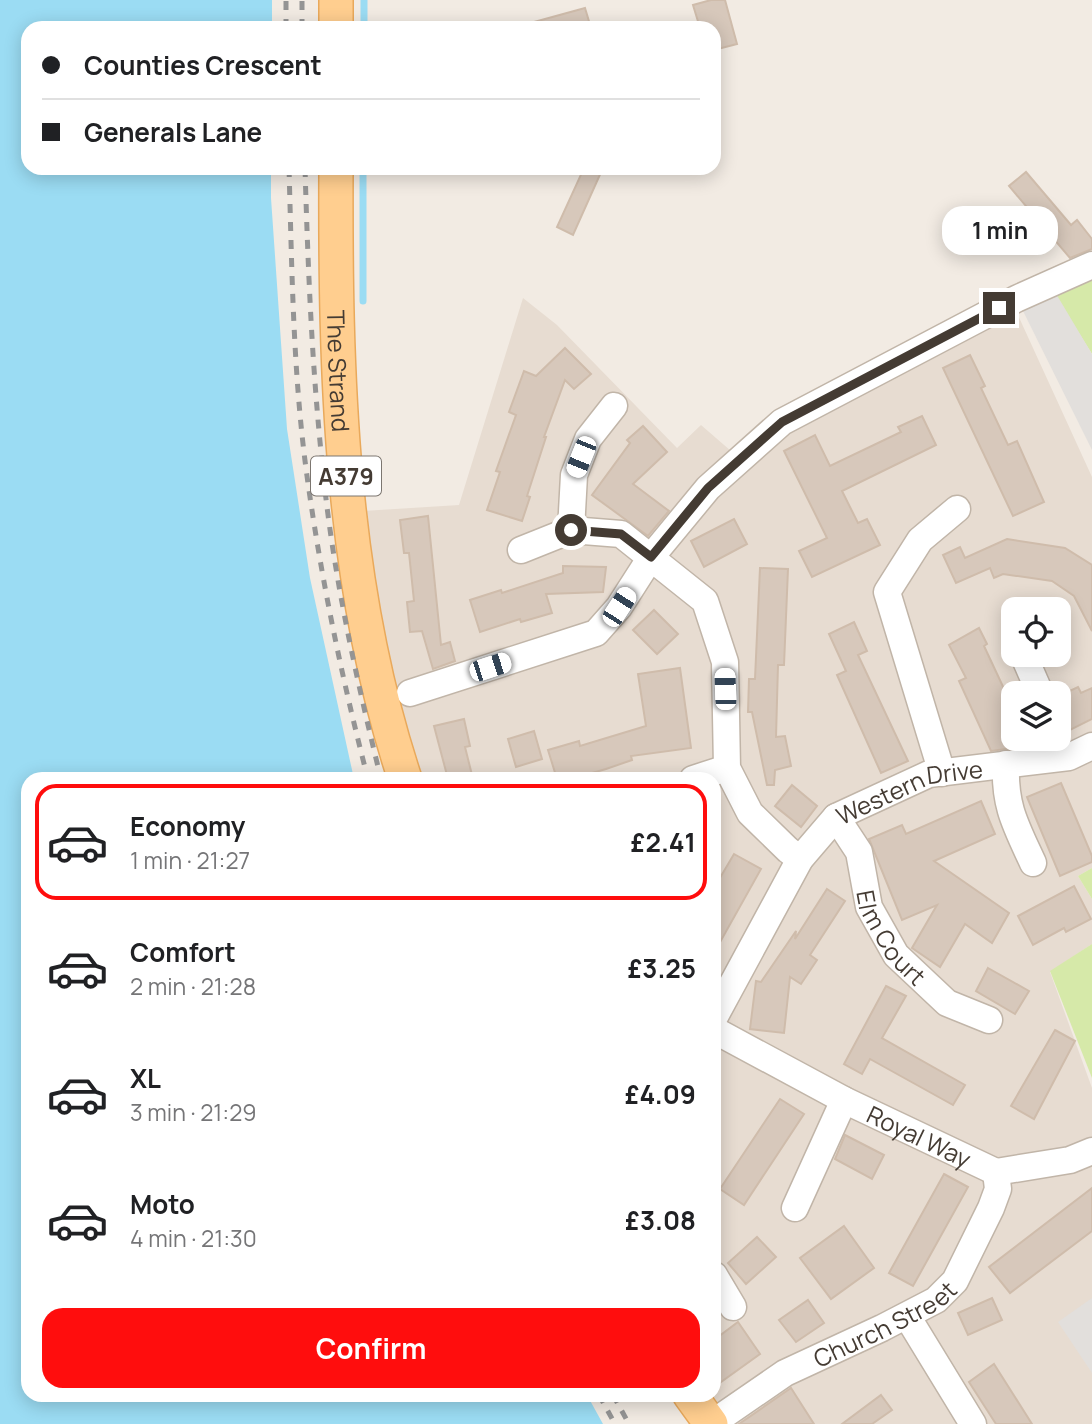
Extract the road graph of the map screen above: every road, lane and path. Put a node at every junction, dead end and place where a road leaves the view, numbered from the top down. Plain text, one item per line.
1 (336, 0) edge
2 (336, 21) edge
3 (336, 175) edge
4 (1092, 265) edge
5 (614, 405) dead end
6 (957, 509) dead end
7 (571, 530) junction
8 (521, 550) dead end
9 (651, 557) junction
10 (410, 693) dead end
11 (1073, 746) edge
12 (1006, 764) junction
13 (727, 768) junction
14 (403, 772) edge
15 (715, 772) edge
16 (942, 773) junction
17 (836, 817) junction
18 (800, 859) junction
19 (1033, 863) dead end
20 (721, 1005) edge
21 (989, 1020) dead end
22 (721, 1034) edge
23 (844, 1100) junction
24 (1092, 1151) edge
25 (996, 1171) junction
26 (795, 1208) dead end
27 (721, 1287) edge
28 (733, 1307) dead end
29 (906, 1316) junction
30 (695, 1402) edge
31 (711, 1424) edge
32 (973, 1424) edge

1 - 2 main road
3 - 14 main road, The Strand / A379
4 - 9 street
5 - 7 street
6 - 16 street
7 - 8 street
7 - 9 street
9 - 10 street
9 - 13 street
11 - 12 street, Western Drive
12 - 16 street, Western Drive
12 - 19 street
13 - 15 street
13 - 18 street
16 - 17 street, Western Drive
17 - 18 street, Western Drive
17 - 21 street, Elm Court
18 - 20 street, Western Drive
22 - 23 street, Royal Way
23 - 25 street, Royal Way
23 - 26 street, Royal Way
24 - 25 street
25 - 29 street, Church Street
27 - 28 street
29 - 31 street, Church Street
29 - 32 street
30 - 31 main road

